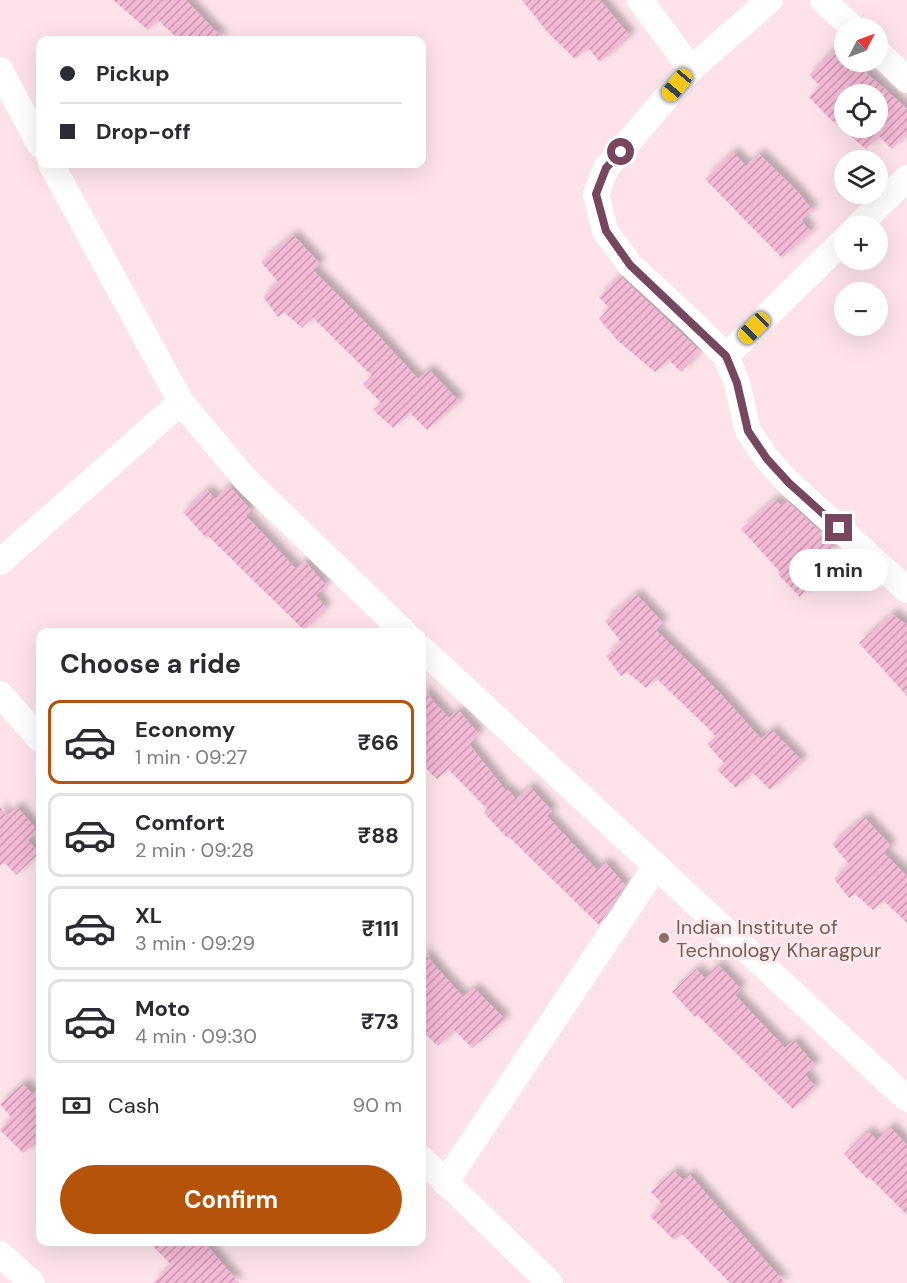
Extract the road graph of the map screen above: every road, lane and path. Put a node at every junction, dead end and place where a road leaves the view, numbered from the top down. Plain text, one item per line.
1 (640, 0) edge
2 (770, 0) edge
3 (823, 0) edge
4 (842, 18) edge
5 (888, 62) edge
6 (691, 69) junction
7 (0, 70) edge
8 (907, 80) edge
9 (36, 138) edge
10 (53, 168) edge
11 (907, 178) edge
12 (868, 216) edge
13 (834, 250) edge
14 (726, 356) junction
15 (181, 402) junction
16 (0, 562) edge
17 (907, 590) edge
18 (400, 628) edge
19 (426, 653) edge
20 (0, 694) edge
21 (36, 734) edge
22 (656, 866) junction
23 (907, 1099) edge
24 (426, 1163) edge
25 (446, 1183) junction
26 (0, 1254) edge
27 (32, 1283) edge
28 (550, 1283) edge

1 - 6 street
2 - 6 street
3 - 4 street
5 - 8 street
6 - 14 street
7 - 9 street
10 - 15 street
11 - 12 street
13 - 14 street
14 - 17 street
15 - 16 street
15 - 18 street
19 - 22 street
20 - 21 street
22 - 23 street
22 - 25 street
24 - 25 street
25 - 28 street
26 - 27 street

